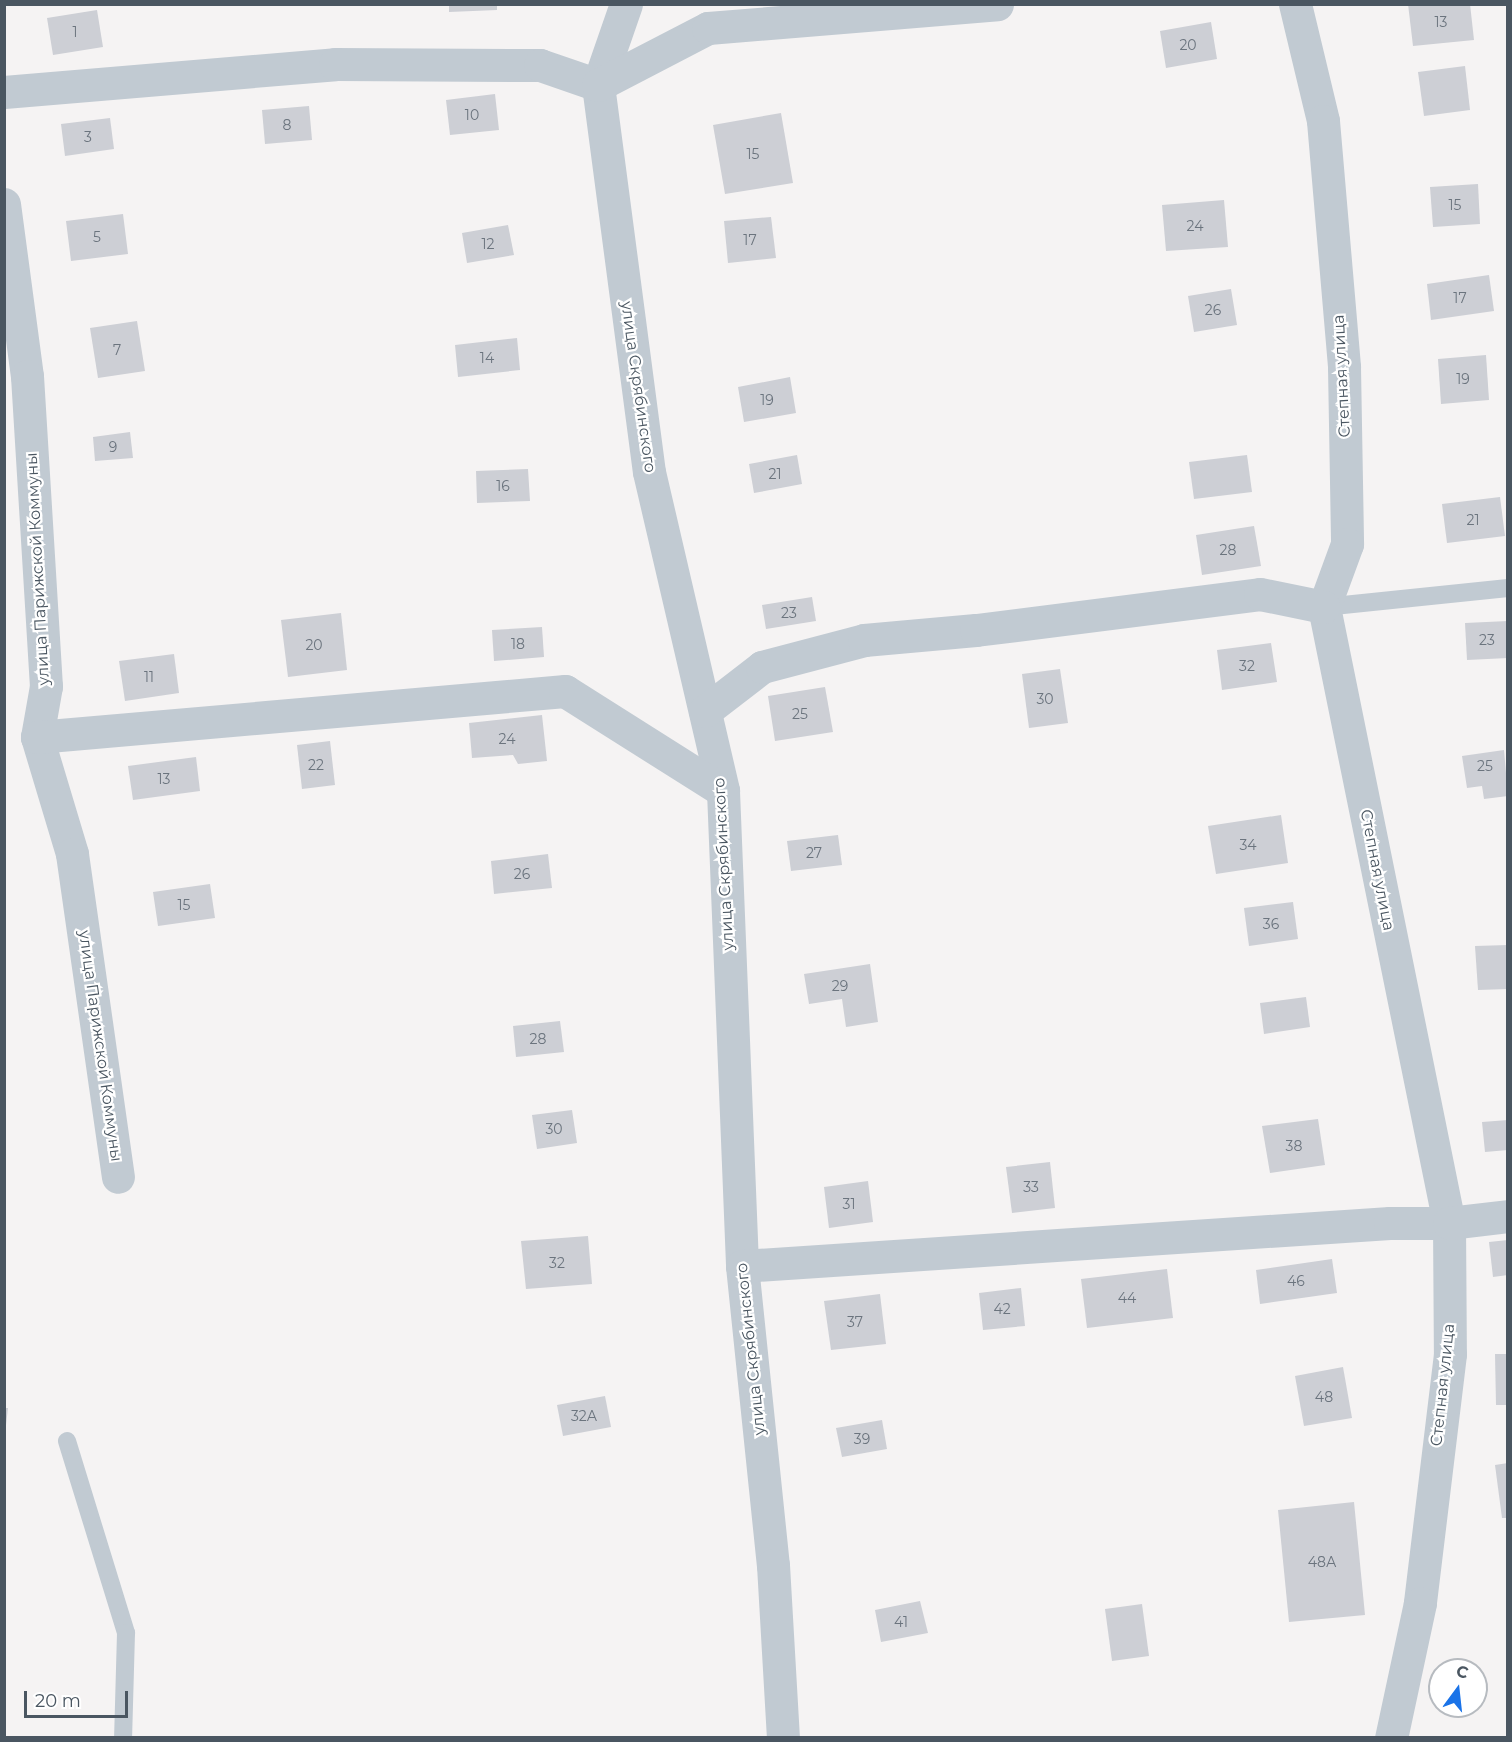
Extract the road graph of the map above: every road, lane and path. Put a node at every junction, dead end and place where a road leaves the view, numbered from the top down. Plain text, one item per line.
1 (626, 4) edge
2 (998, 4) edge
3 (1295, 4) edge
4 (598, 86) junction
5 (4, 92) edge
6 (4, 204) edge
7 (1508, 588) edge
8 (1324, 607) junction
9 (705, 711) junction
10 (37, 738) junction
11 (723, 790) junction
12 (118, 1177) dead end
13 (1508, 1216) edge
14 (1449, 1223) junction
15 (742, 1266) junction
16 (67, 1441) dead end
17 (123, 1737) edge
18 (783, 1737) edge
19 (1391, 1737) edge

1 - 4 street, улица Скрябинского
2 - 4 street
3 - 8 street, Степная улица
4 - 5 street
4 - 9 street, улица Скрябинского
6 - 10 street, улица Парижской Коммуны
7 - 8 lane
8 - 9 street
8 - 14 street, Степная улица
9 - 11 street, улица Скрябинского
10 - 11 street
10 - 12 street, улица Парижской Коммуны
11 - 15 street, улица Скрябинского
13 - 14 street
14 - 15 street
14 - 19 street, Степная улица
15 - 18 street, улица Скрябинского
16 - 17 lane

